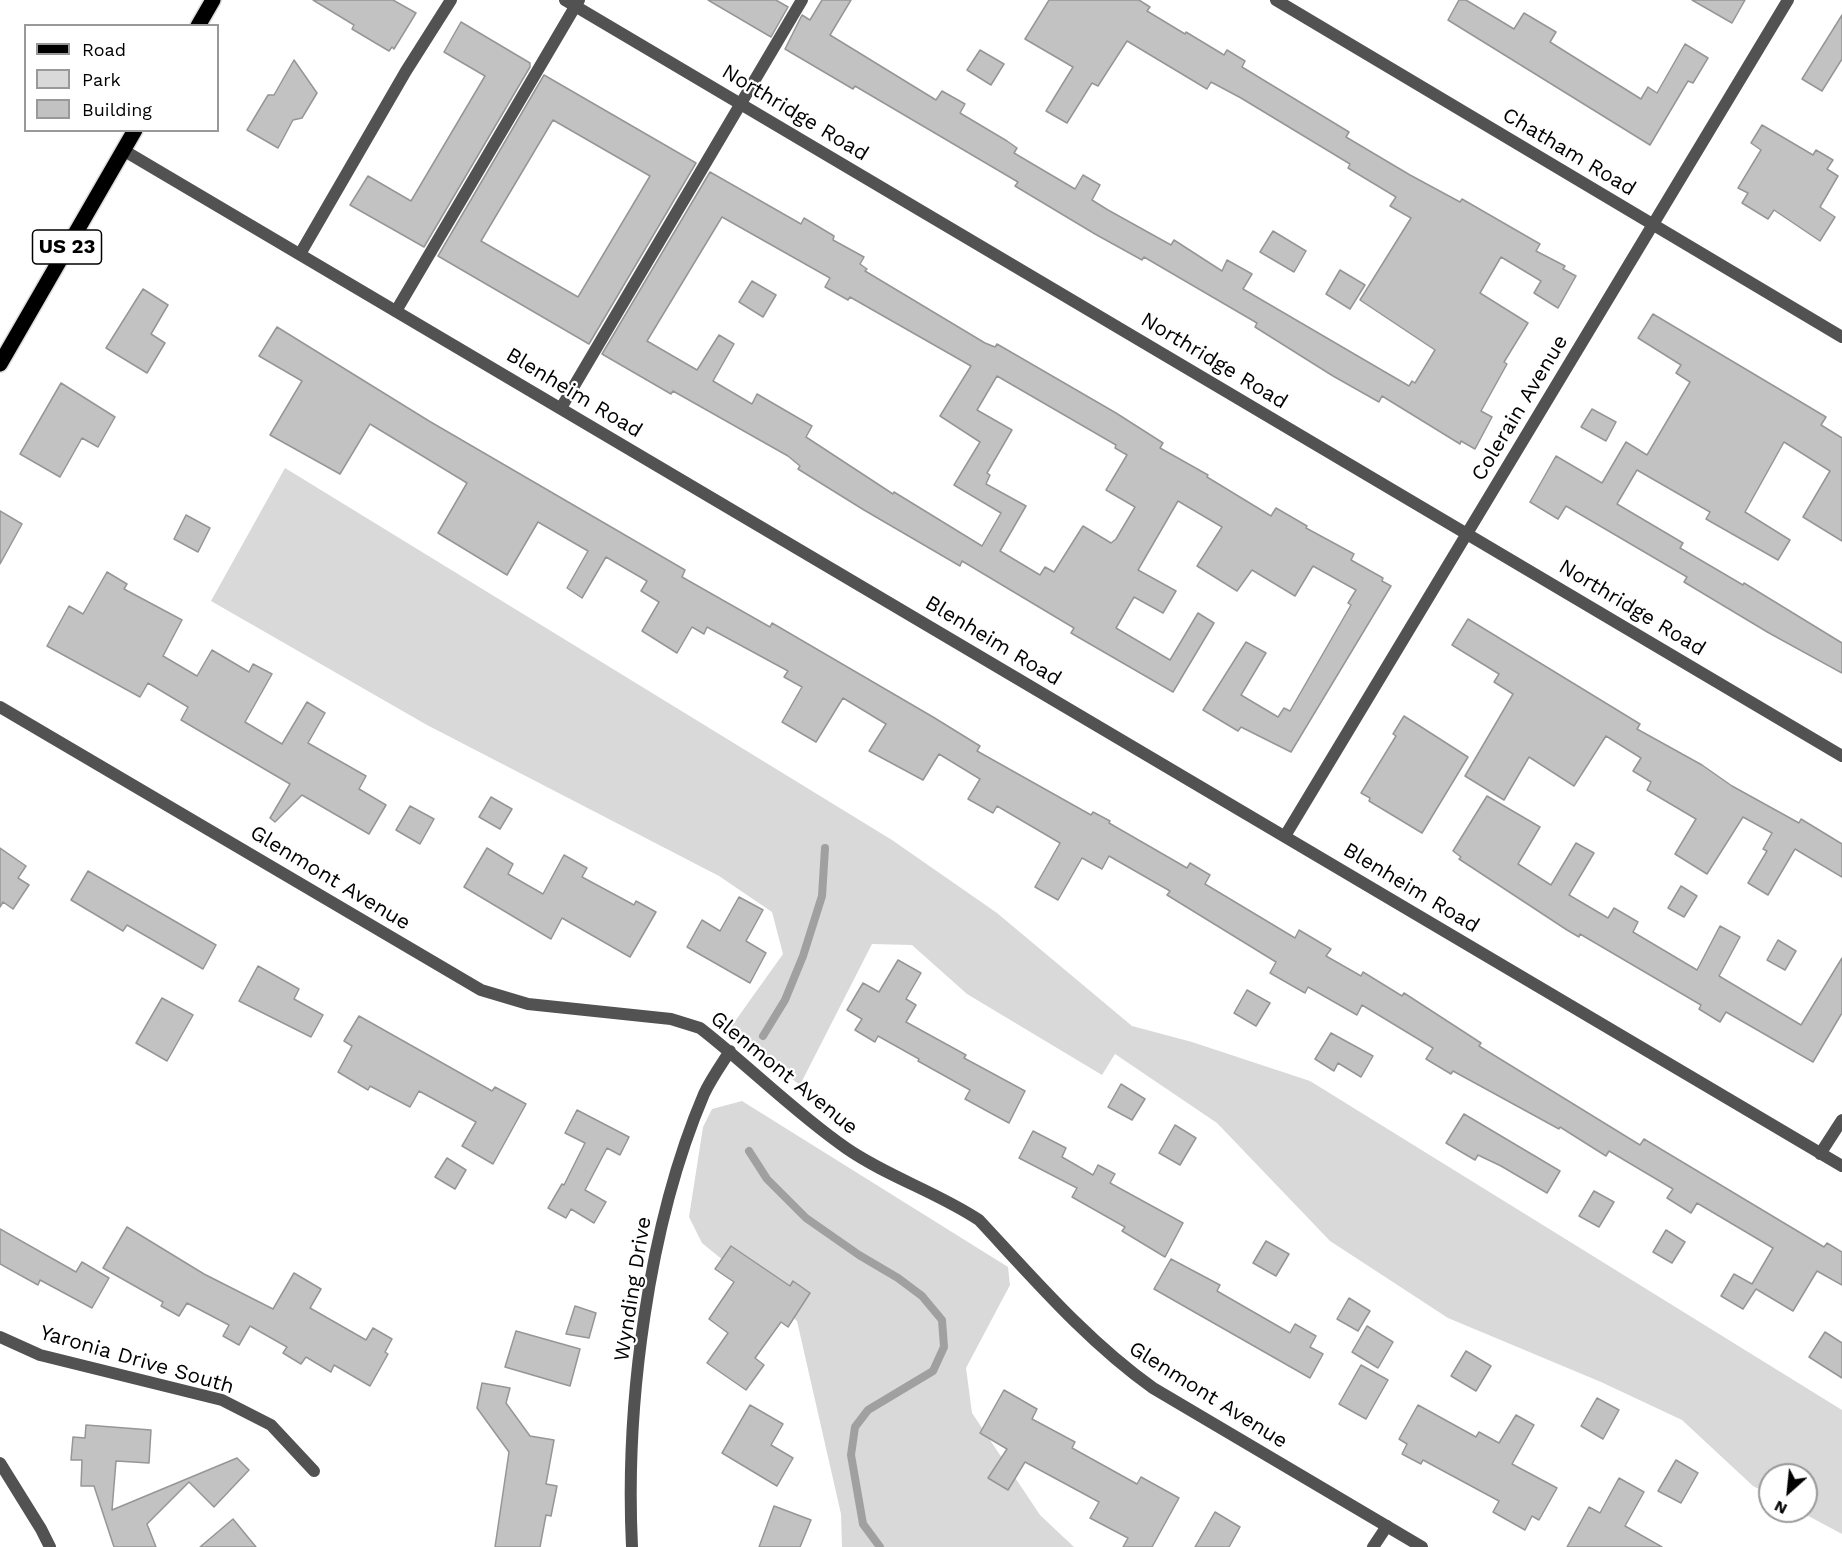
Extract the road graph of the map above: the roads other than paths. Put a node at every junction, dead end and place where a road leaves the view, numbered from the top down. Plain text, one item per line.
1 (213, 0) edge
2 (451, 0) edge
3 (802, 0) edge
4 (1276, 0) edge
5 (1788, 0) edge
6 (573, 2) edge
7 (199, 24) edge
8 (742, 105) junction
9 (134, 132) edge
10 (123, 150) junction
11 (1652, 224) junction
12 (300, 254) junction
13 (396, 311) junction
14 (1842, 337) edge
15 (0, 364) edge
16 (561, 408) junction
17 (1468, 534) junction
18 (0, 707) edge
19 (1842, 756) edge
20 (1285, 836) junction
21 (730, 1051) junction
22 (1842, 1120) edge
23 (1820, 1154) junction
24 (1842, 1166) edge
25 (0, 1337) edge
26 (0, 1463) edge
27 (314, 1471) dead end
28 (1387, 1526) junction
29 (50, 1547) edge
30 (632, 1547) edge
31 (1373, 1547) edge
32 (1422, 1547) edge

1 - 7 main road
2 - 12 street
3 - 8 street
4 - 11 street, Chatham Road
5 - 11 street, Colerain Avenue
6 - 8 street, Northridge Road
6 - 13 street
8 - 16 street
8 - 17 street, Northridge Road
9 - 10 main road, US 23
10 - 12 street, Blenheim Road
10 - 15 main road, US 23
11 - 14 street, Chatham Road
11 - 17 street, Colerain Avenue
12 - 13 street, Blenheim Road
13 - 16 street, Blenheim Road
16 - 20 street, Blenheim Road
17 - 19 street, Northridge Road
17 - 20 street, Colerain Avenue
18 - 21 street, Glenmont Avenue
20 - 23 street, Blenheim Road
21 - 28 street, Glenmont Avenue
21 - 30 street, Wynding Drive
22 - 23 street
23 - 24 street, Blenheim Road
25 - 27 street, Yaronia Drive South
26 - 29 street
28 - 31 street
28 - 32 street, Glenmont Avenue

